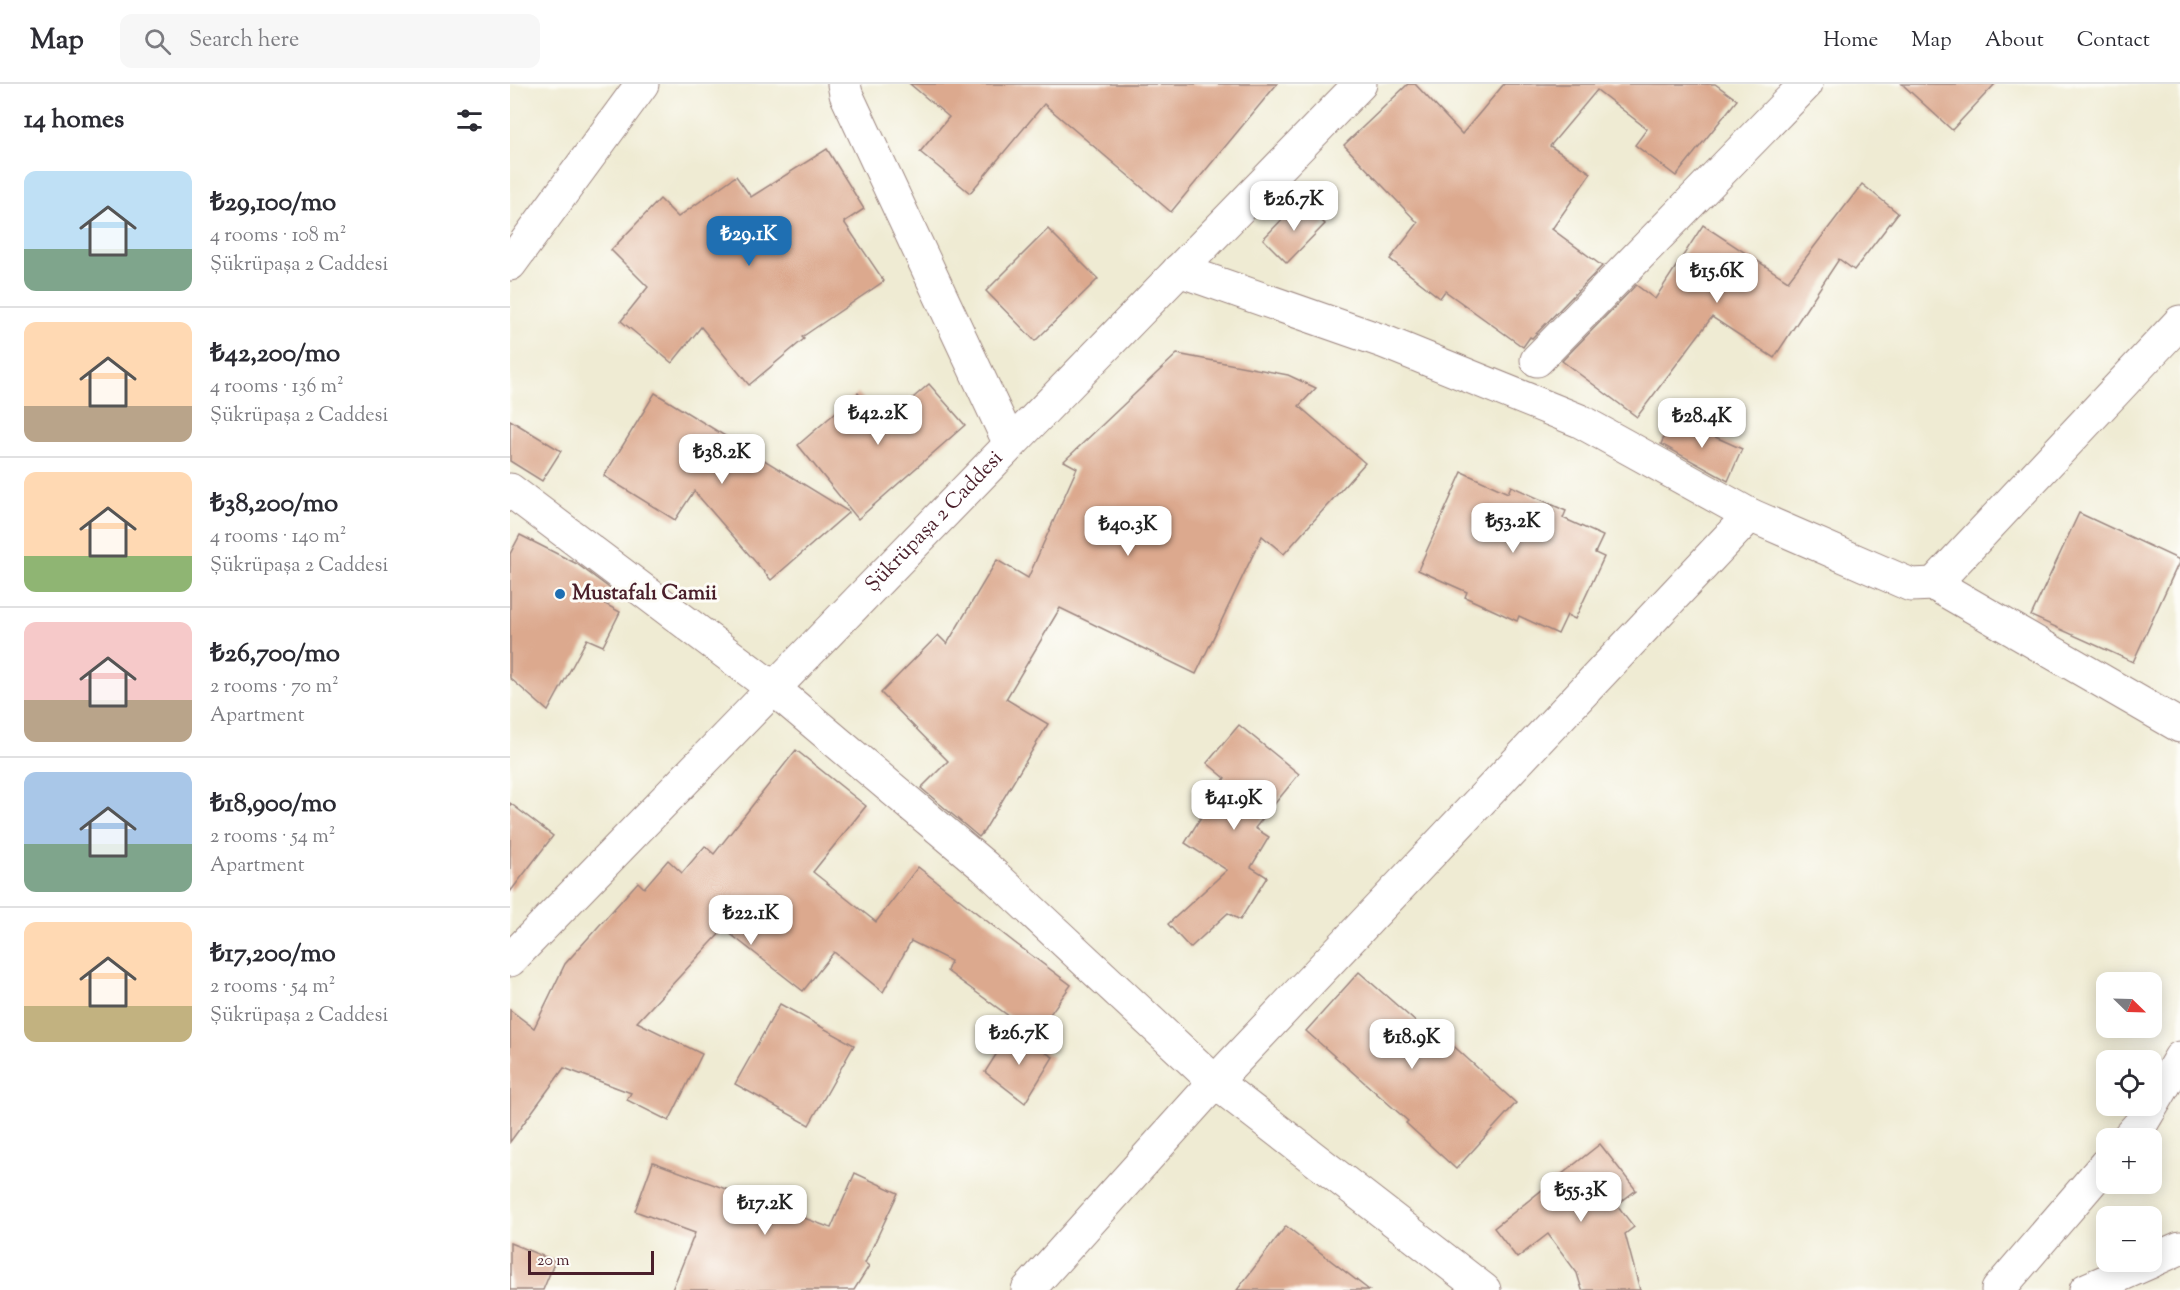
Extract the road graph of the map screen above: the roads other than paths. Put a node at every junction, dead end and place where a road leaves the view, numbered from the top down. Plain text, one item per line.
1 (642, 84) edge
2 (844, 84) edge
3 (1360, 84) edge
4 (1794, 88) edge
5 (510, 264) edge
6 (1179, 270) junction
7 (2180, 322) edge
8 (1537, 360) dead end
9 (1010, 444) junction
10 (510, 490) edge
11 (1750, 515) junction
12 (1934, 584) junction
13 (774, 690) junction
14 (2180, 726) edge
15 (510, 960) edge
16 (2180, 1058) edge
17 (1215, 1082) junction
18 (2137, 1128) edge
19 (2096, 1176) edge
20 (2180, 1248) edge
21 (2162, 1256) edge
22 (2126, 1272) edge
23 (1028, 1290) edge
24 (1484, 1290) edge
25 (1998, 1290) edge
26 (2086, 1290) edge

1 - 5 street
2 - 9 street
3 - 6 street, Şükrüpaşa 2 Caddesi
4 - 8 street
6 - 9 street, Şükrüpaşa 2 Caddesi
6 - 11 street
7 - 12 street
9 - 13 street, Şükrüpaşa 2 Caddesi
10 - 13 street
11 - 12 street
11 - 17 street
12 - 14 street
13 - 15 street, Şükrüpaşa 2 Caddesi
13 - 17 street
16 - 18 street
17 - 23 street
17 - 24 street
19 - 25 street
20 - 21 street
22 - 26 street

